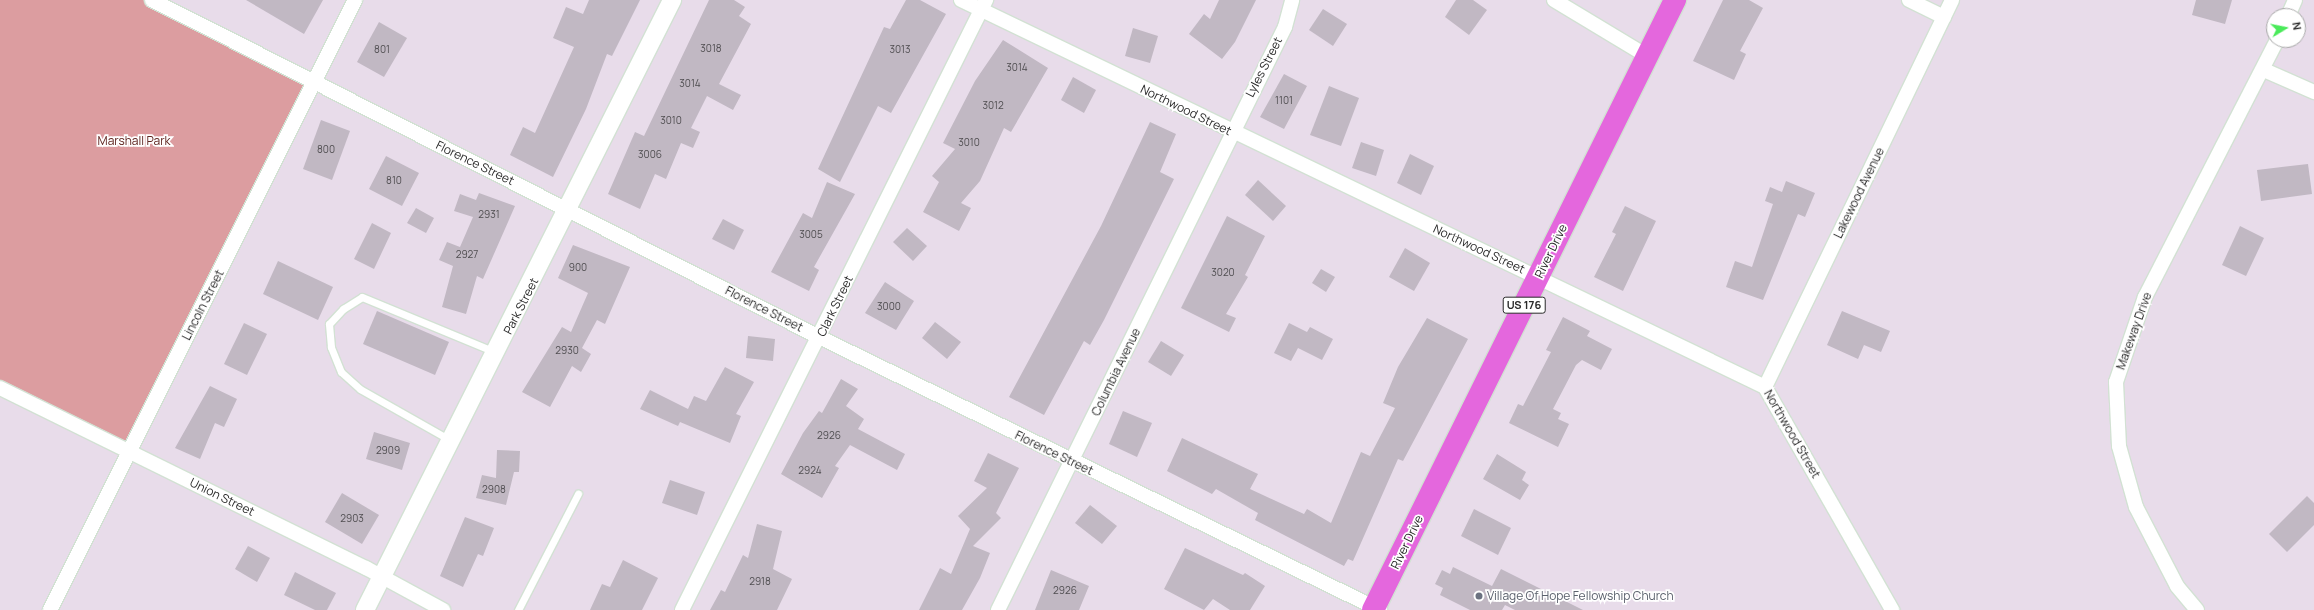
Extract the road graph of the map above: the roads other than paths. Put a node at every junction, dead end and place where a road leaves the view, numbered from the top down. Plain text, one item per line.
1 (152, 0) edge
2 (355, 0) edge
3 (672, 0) edge
4 (961, 0) edge
5 (1292, 0) edge
6 (1554, 0) edge
7 (1675, 0) edge
8 (1908, 0) edge
9 (1952, 0) edge
10 (983, 5) edge
11 (1944, 17) junction
12 (2274, 48) edge
13 (1647, 56) junction
14 (2264, 70) junction
15 (313, 83) junction
16 (2314, 92) edge
17 (1232, 133) junction
18 (569, 210) junction
19 (1538, 278) junction
20 (819, 337) junction
21 (497, 353) junction
22 (1765, 387) junction
23 (0, 388) edge
24 (453, 441) junction
25 (130, 451) junction
26 (1073, 463) junction
27 (578, 494) dead end
28 (381, 576) junction
29 (1376, 609) edge
30 (50, 610) edge
31 (365, 610) edge
32 (443, 610) edge
33 (518, 610) edge
34 (682, 610) edge
35 (998, 610) edge
36 (1892, 610) edge
37 (2197, 610) edge

1 - 15 street, Florence Street
2 - 15 street, Lincoln Street
3 - 18 street, Park Street
4 - 10 street, Northwood Street
5 - 17 street, Lyles Street
6 - 13 street
7 - 13 main road, River Drive / US 176
8 - 11 street
9 - 11 street, Lakewood Avenue
10 - 17 street, Northwood Street
10 - 20 street, Clark Street
11 - 22 street, Lakewood Avenue
12 - 14 street, Makeway Drive
13 - 19 main road, River Drive / US 176
14 - 16 street
14 - 37 street, Makeway Drive
15 - 18 street, Florence Street
15 - 25 street, Lincoln Street
17 - 19 street, Northwood Street
17 - 26 street, Columbia Avenue
18 - 20 street, Florence Street
18 - 21 street, Park Street
19 - 22 street, Northwood Street
19 - 29 main road, River Drive / US 176
20 - 26 street, Florence Street
20 - 34 street, Clark Street
21 - 24 street, Park Street
21 - 24 lane
22 - 36 street, Northwood Street
23 - 25 street, Union Street
24 - 28 street, Park Street
25 - 28 street, Union Street
25 - 30 street, Lincoln Street
26 - 29 street, Florence Street
26 - 35 street, Columbia Avenue
27 - 33 lane
28 - 31 street, Park Street
28 - 32 street, Union Street

